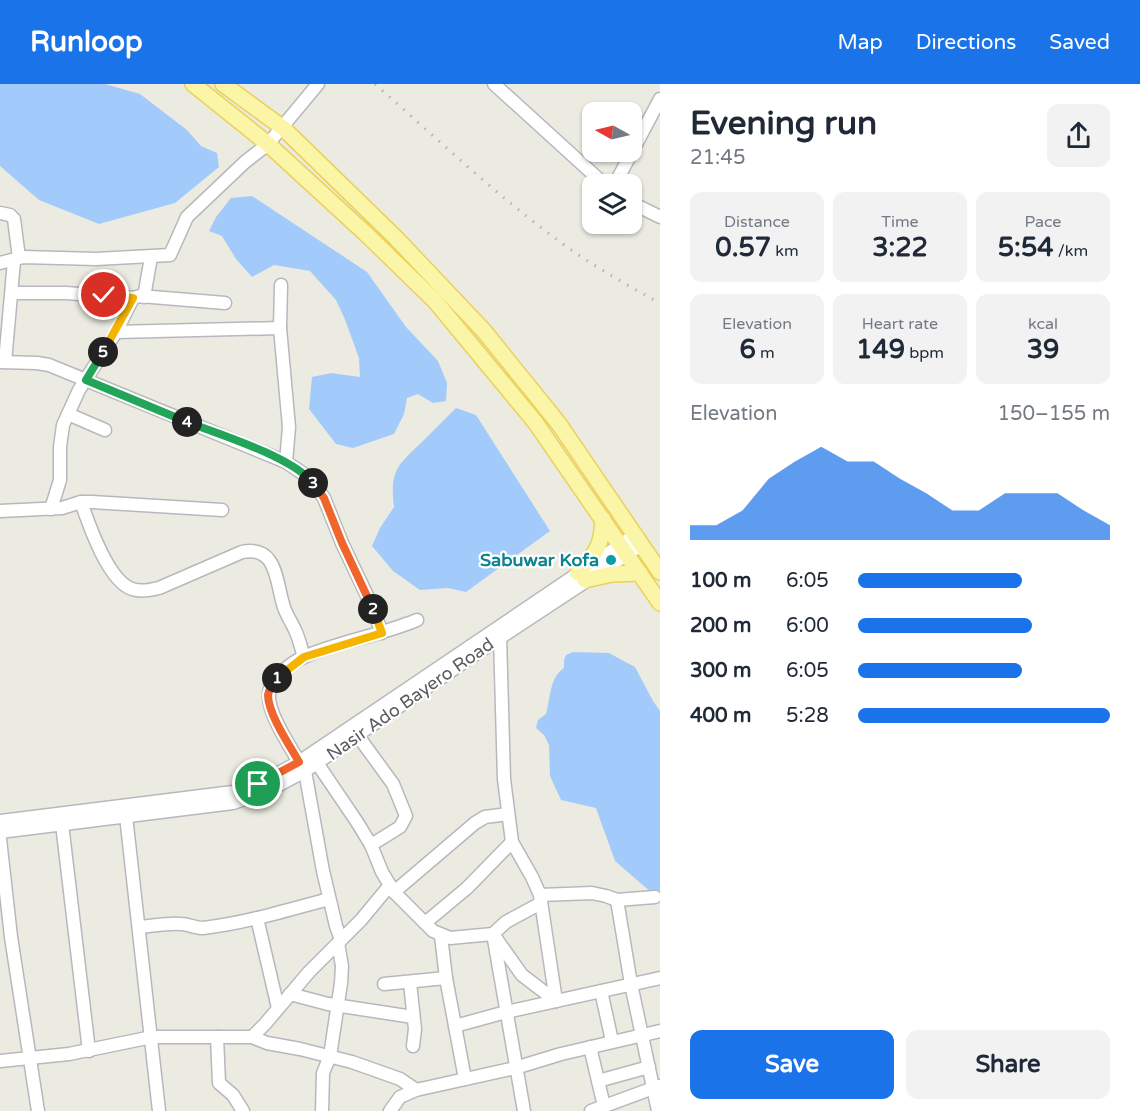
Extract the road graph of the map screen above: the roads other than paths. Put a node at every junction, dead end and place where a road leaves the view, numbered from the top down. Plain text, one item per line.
1 (193, 84) edge
2 (223, 84) edge
3 (318, 84) edge
4 (494, 84) edge
5 (660, 99) edge
6 (283, 128) junction
7 (268, 144) junction
8 (593, 174) edge
9 (620, 174) edge
10 (642, 208) edge
11 (0, 213) edge
12 (660, 217) edge
13 (151, 257) junction
14 (16, 259) junction
15 (0, 263) edge
16 (281, 285) dead end
17 (441, 285) junction
18 (12, 292) junction
19 (138, 297) junction
20 (430, 297) junction
21 (225, 303) dead end
22 (280, 328) junction
23 (116, 332) junction
24 (2, 362) edge
25 (86, 380) junction
26 (68, 414) junction
27 (105, 430) dead end
28 (286, 462) junction
29 (585, 462) junction
30 (571, 472) junction
31 (81, 502) junction
32 (51, 509) junction
33 (222, 510) dead end
34 (0, 511) edge
35 (603, 519) junction
36 (638, 540) junction
37 (624, 549) junction
38 (660, 572) edge
39 (640, 573) junction
40 (582, 577) junction
41 (660, 603) edge
42 (417, 620) dead end
43 (382, 633) junction
44 (500, 638) junction
45 (304, 657) junction
46 (358, 736) junction
47 (316, 763) junction
48 (302, 767) junction
49 (508, 814) junction
50 (126, 816) junction
51 (0, 820) edge
52 (62, 824) junction
53 (0, 832) edge
54 (0, 839) edge
55 (512, 842) junction
56 (371, 846) junction
57 (392, 889) junction
58 (655, 897) dead end
59 (329, 899) junction
60 (541, 899) junction
61 (616, 900) junction
62 (257, 918) junction
63 (425, 923) junction
64 (139, 927) junction
65 (493, 934) junction
66 (441, 936) junction
67 (340, 942) junction
68 (446, 978) junction
69 (660, 978) edge
70 (410, 983) junction
71 (384, 984) dead end
72 (631, 984) junction
73 (601, 991) junction
74 (290, 994) junction
75 (556, 1001) junction
76 (339, 1005) junction
77 (278, 1008) junction
78 (506, 1012) junction
79 (413, 1017) junction
80 (455, 1026) junction
81 (660, 1030) edge
82 (642, 1035) junction
83 (217, 1036) junction
84 (152, 1037) junction
85 (252, 1037) junction
86 (612, 1041) junction
87 (413, 1046) dead end
88 (590, 1047) junction
89 (88, 1051) junction
90 (330, 1056) junction
91 (29, 1059) junction
92 (0, 1061) edge
93 (648, 1067) junction
94 (515, 1068) junction
95 (465, 1079) junction
96 (598, 1081) junction
97 (656, 1086) edge
98 (416, 1089) junction
99 (624, 1105) edge
100 (604, 1106) junction
101 (38, 1111) edge
102 (159, 1111) edge
103 (243, 1111) edge
104 (322, 1111) edge
105 (390, 1111) edge
106 (524, 1111) edge
107 (591, 1111) edge
108 (658, 1111) edge

1 - 7 main road
2 - 6 main road
3 - 6 street
4 - 8 street
5 - 9 street
6 - 7 street
6 - 17 main road
7 - 13 street
7 - 20 main road
10 - 12 street
11 - 14 street
13 - 14 street
13 - 19 street
14 - 15 street
14 - 18 street
16 - 22 street
17 - 20 main road
17 - 29 main road
18 - 19 street
18 - 24 street
19 - 21 street
19 - 23 street
20 - 30 main road
22 - 23 street
22 - 28 street
23 - 25 street
24 - 25 street
25 - 26 street
25 - 28 street
26 - 27 street
26 - 32 street
28 - 43 street
29 - 30 main road
29 - 36 main road
30 - 35 main road
31 - 32 street
31 - 33 street
31 - 45 street
32 - 34 street
35 - 37 main road
35 - 40 main road
36 - 37 street, Nasir Ado Bayero Road
36 - 38 main road
37 - 39 main road
37 - 40 street, Nasir Ado Bayero Road
39 - 40 main road
39 - 41 main road
40 - 44 street, Nasir Ado Bayero Road
40 - 48 street
42 - 43 street
43 - 45 street
44 - 46 street, Nasir Ado Bayero Road
44 - 49 street
45 - 48 street
46 - 47 street, Nasir Ado Bayero Road
46 - 56 street
47 - 48 street, Nasir Ado Bayero Road
47 - 56 street
48 - 50 street, Nasir Ado Bayero Road
48 - 51 street
48 - 59 street
49 - 55 street
49 - 57 street
50 - 52 street, Nasir Ado Bayero Road
50 - 64 street
52 - 53 street, Nasir Ado Bayero Road
52 - 89 street
54 - 91 street
55 - 60 street
55 - 63 street
56 - 57 street
57 - 63 street
57 - 67 street
58 - 61 street
59 - 62 street
59 - 67 street
60 - 61 street
60 - 65 street
60 - 75 street
61 - 72 street
62 - 64 street
62 - 77 street
63 - 66 street
64 - 84 street
65 - 66 street
65 - 75 street
65 - 78 street
66 - 68 street
67 - 74 street
67 - 76 street
68 - 70 street
68 - 80 street
69 - 72 street
70 - 71 street
70 - 79 street
72 - 73 street
72 - 82 street
73 - 75 street
73 - 86 street
74 - 76 street
74 - 77 street
75 - 78 street
76 - 79 street
76 - 90 street
77 - 85 street
78 - 80 street
78 - 94 street
79 - 87 street
80 - 95 street
81 - 82 street
82 - 86 street
82 - 93 street
83 - 84 street
83 - 85 street
83 - 103 street
84 - 89 street
84 - 102 street
85 - 90 street
86 - 88 street
88 - 94 street
88 - 96 street
89 - 91 street
90 - 98 street
90 - 104 street
91 - 92 street
91 - 101 street
93 - 96 street
93 - 97 street
94 - 95 street
94 - 106 street
95 - 98 street
96 - 100 street
97 - 99 street
97 - 108 street
98 - 105 street
99 - 100 street
100 - 107 street

